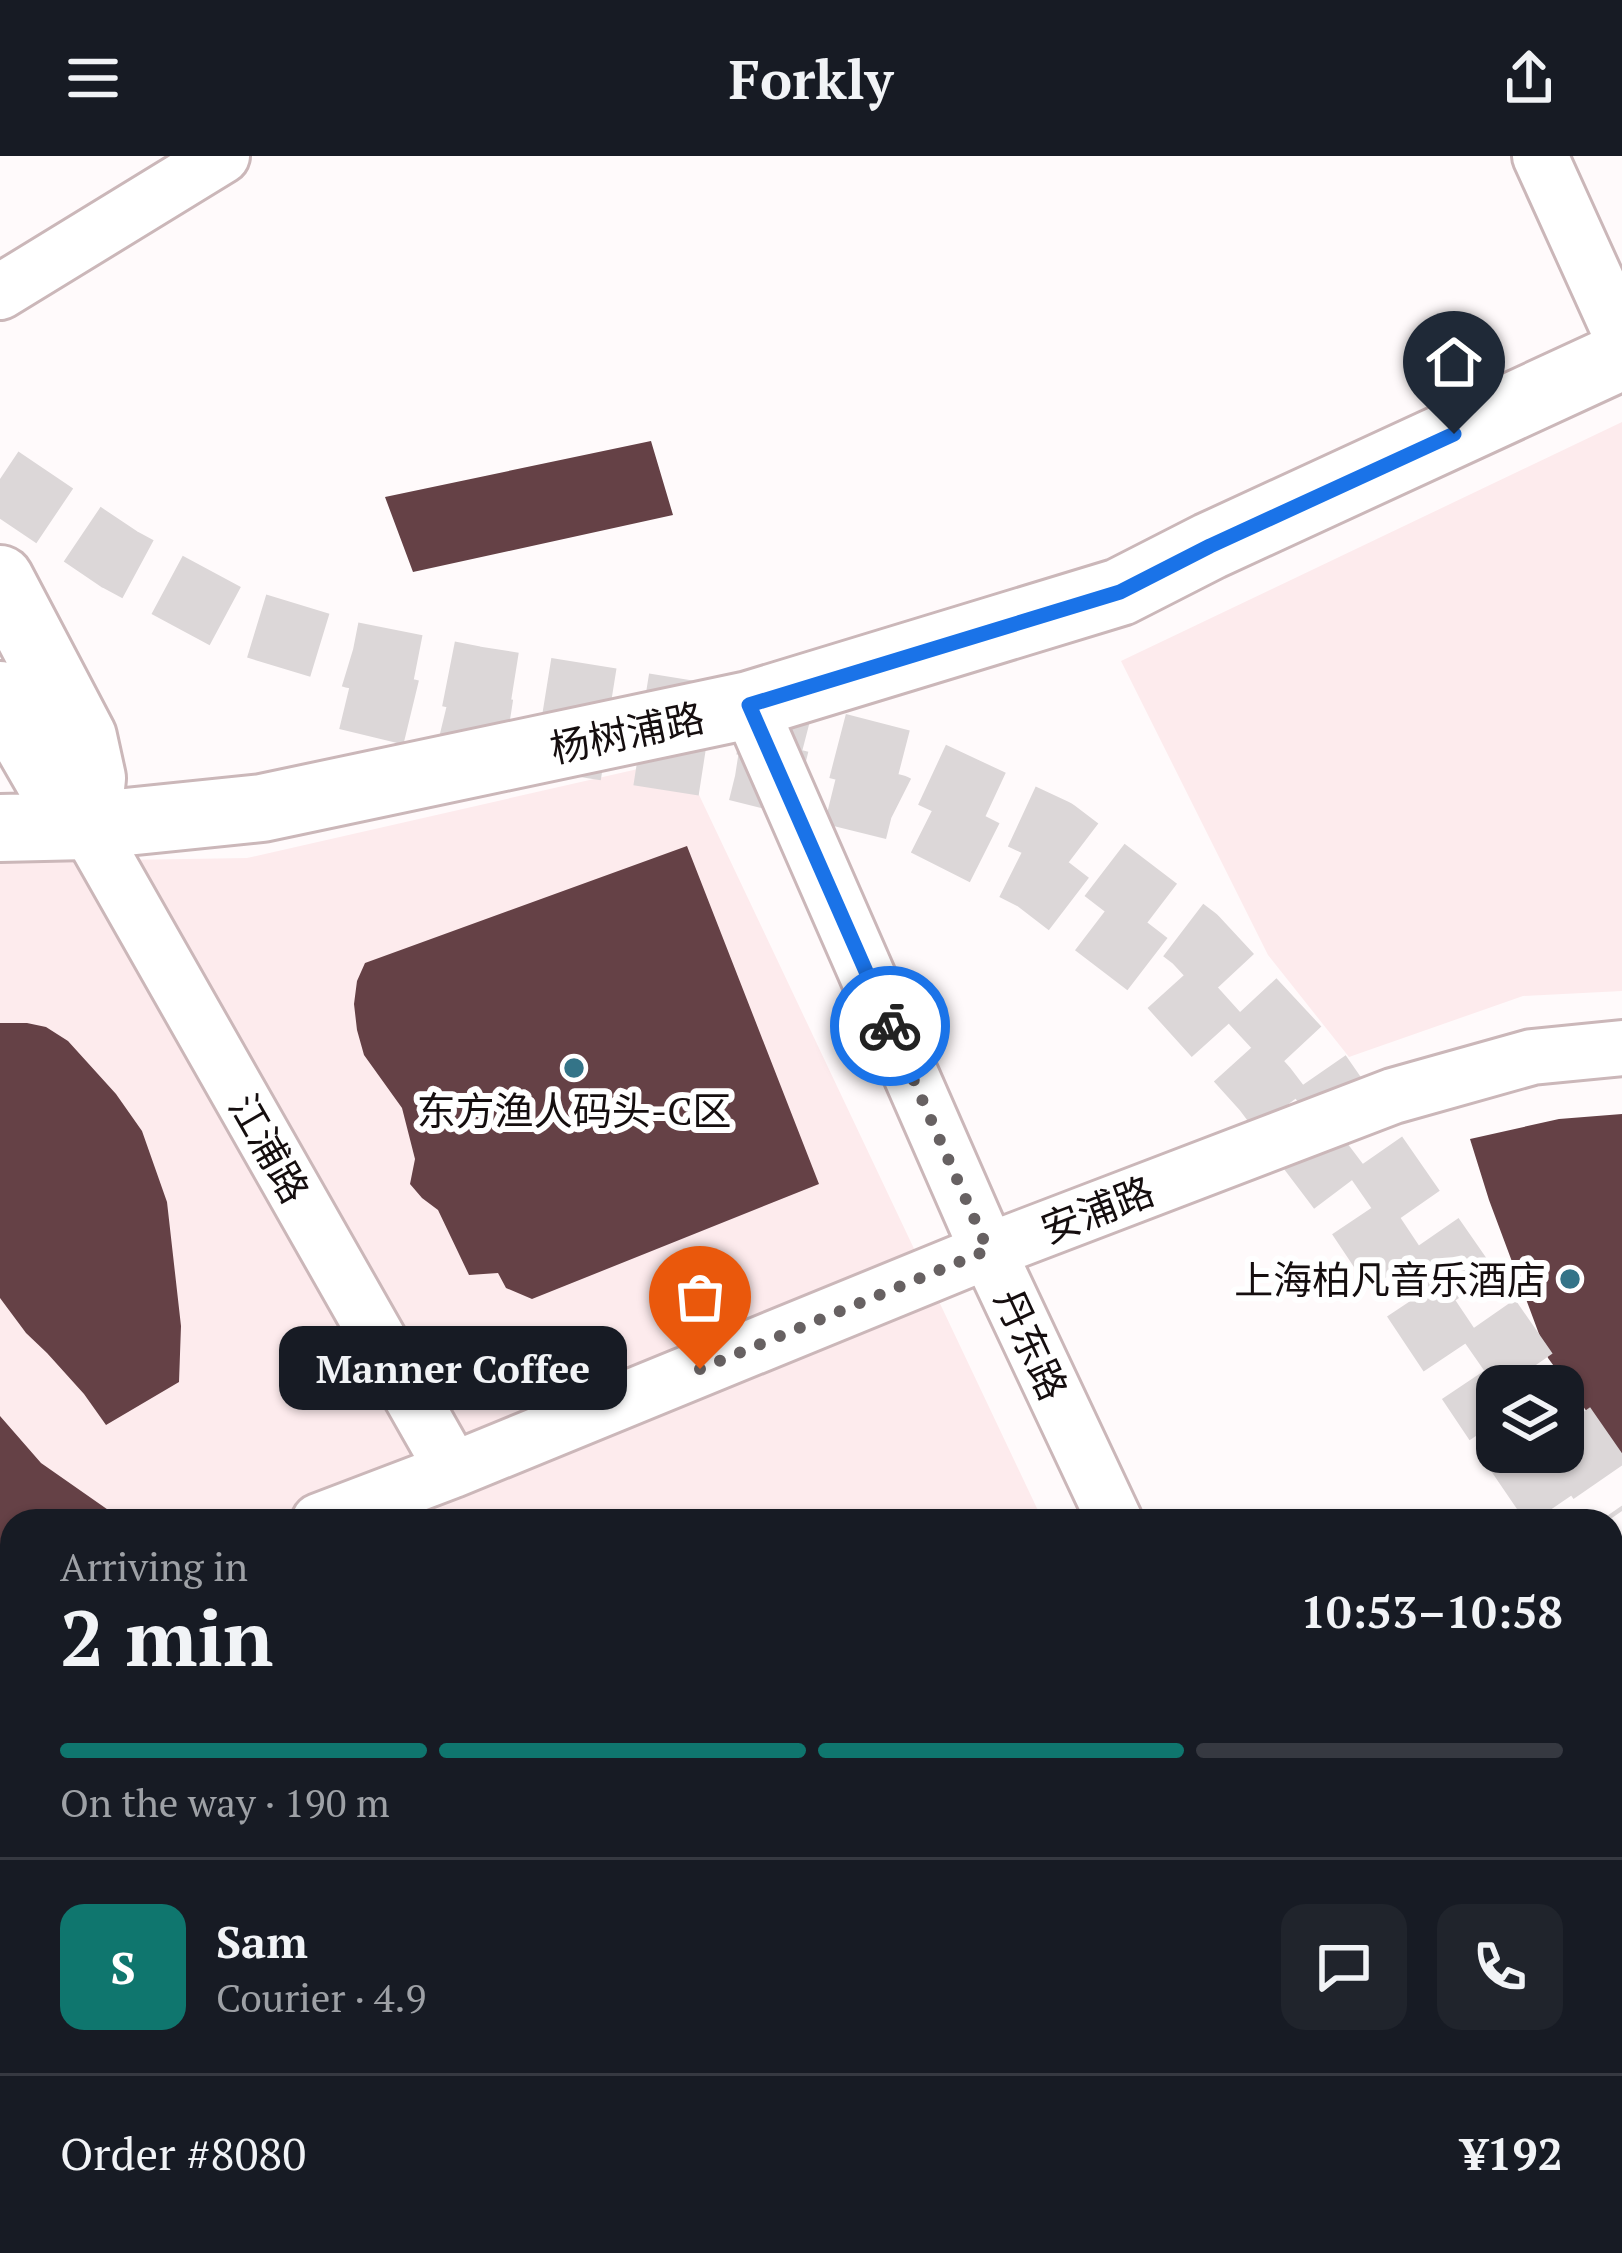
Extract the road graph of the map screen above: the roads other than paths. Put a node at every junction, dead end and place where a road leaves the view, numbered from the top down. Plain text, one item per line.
1 (222, 156) edge
2 (1540, 156) edge
3 (0, 292) edge
4 (1622, 337) edge
5 (1622, 356) edge
6 (0, 578) edge
7 (0, 695) edge
8 (749, 705) junction
9 (87, 826) junction
10 (0, 828) edge
11 (1622, 1048) edge
12 (988, 1250) junction
13 (453, 1471) junction
14 (351, 1509) edge
15 (1109, 1509) edge

1 - 3 street
2 - 4 street
5 - 8 main road, 杨树浦路
6 - 9 main road
7 - 9 main road, 江浦路
8 - 9 main road, 杨树浦路
8 - 12 street, 丹东路
9 - 10 main road, 杨树浦路
9 - 13 street, 江浦路
11 - 12 street, 安浦路
12 - 13 street, 安浦路
12 - 15 street, 丹东路
13 - 14 street, 安浦路

